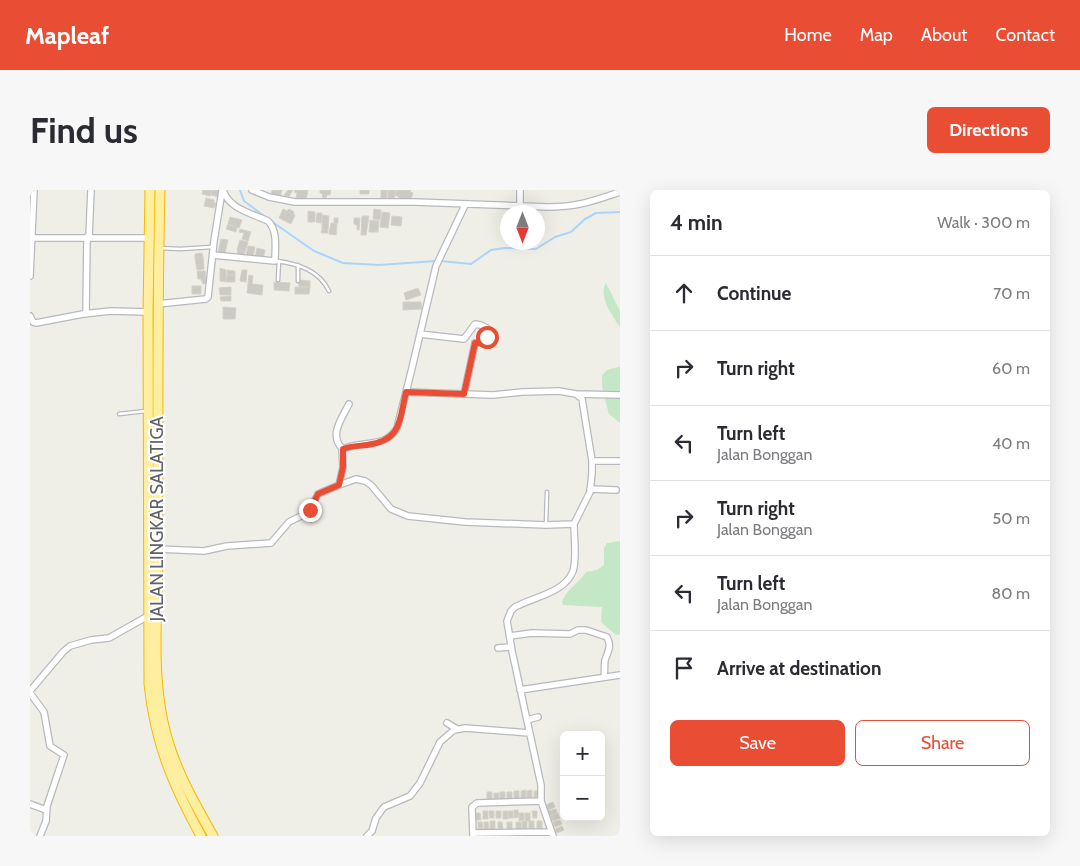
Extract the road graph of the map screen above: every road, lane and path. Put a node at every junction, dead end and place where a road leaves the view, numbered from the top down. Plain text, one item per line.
1 (34, 190) edge
2 (91, 190) edge
3 (150, 190) edge
4 (160, 190) edge
5 (223, 190) edge
6 (252, 190) edge
7 (520, 190) edge
8 (620, 192) edge
9 (465, 205) junction
10 (520, 205) edge
11 (500, 206) edge
12 (545, 207) edge
13 (88, 237) junction
14 (31, 238) edge
15 (149, 238) junction
16 (213, 247) junction
17 (158, 248) junction
18 (213, 255) junction
19 (277, 261) junction
20 (298, 265) junction
21 (30, 276) edge
22 (278, 280) dead end
23 (298, 281) dead end
24 (329, 291) dead end
25 (157, 304) junction
26 (148, 312) junction
27 (86, 314) junction
28 (30, 316) edge
29 (420, 334) junction
30 (464, 339) junction
31 (475, 343) junction
32 (406, 392) junction
33 (464, 394) junction
34 (576, 394) junction
35 (620, 395) edge
36 (350, 404) dead end
37 (148, 410) junction
38 (119, 414) dead end
39 (343, 449) junction
40 (592, 461) junction
41 (620, 461) edge
42 (339, 485) junction
43 (590, 489) junction
44 (616, 490) dead end
45 (547, 492) dead end
46 (574, 524) junction
47 (546, 525) junction
48 (158, 549) junction
49 (153, 584) junction
50 (148, 616) junction
51 (510, 636) junction
52 (511, 647) junction
53 (498, 648) dead end
54 (620, 675) edge
55 (604, 677) junction
56 (520, 690) junction
57 (30, 692) edge
58 (538, 717) dead end
59 (526, 720) junction
60 (447, 723) dead end
61 (457, 729) junction
62 (529, 733) junction
63 (541, 801) junction
64 (30, 804) edge
65 (46, 810) junction
66 (473, 834) edge
67 (552, 834) edge
68 (40, 836) edge
69 (201, 836) edge
70 (213, 836) edge
71 (367, 836) edge

1 - 14 street
2 - 13 street
3 - 15 highway, JALAN LINGKAR SALATIGA
4 - 17 highway, JALAN LINGKAR SALATIGA
5 - 16 street
5 - 19 street
6 - 9 street
7 - 10 street
8 - 12 street
9 - 11 street
9 - 29 street
13 - 14 street
13 - 15 street
13 - 27 street
14 - 21 street
15 - 26 highway, JALAN LINGKAR SALATIGA
16 - 17 lane
16 - 18 street
17 - 25 highway, JALAN LINGKAR SALATIGA
18 - 19 street
18 - 25 street
19 - 20 lane
19 - 22 lane
20 - 23 lane
20 - 24 lane
25 - 48 highway, JALAN LINGKAR SALATIGA
26 - 27 street
26 - 37 highway, JALAN LINGKAR SALATIGA
27 - 28 street
29 - 30 street
29 - 32 street
30 - 31 street
30 - 31 street
31 - 33 street
32 - 33 street
32 - 39 street
33 - 34 street
34 - 35 street
34 - 40 street
36 - 39 street
37 - 38 lane
37 - 49 highway, JALAN LINGKAR SALATIGA
39 - 42 street
40 - 41 street
40 - 43 street
42 - 47 street
42 - 48 street
43 - 44 street
43 - 46 street
45 - 47 lane
46 - 47 street
46 - 51 street
48 - 49 highway, JALAN LINGKAR SALATIGA
49 - 50 highway, JALAN LINGKAR SALATIGA
49 - 70 highway, JALAN LINGKAR SALATIGA
50 - 57 street
50 - 69 highway, JALAN LINGKAR SALATIGA
51 - 52 street
51 - 55 street
52 - 53 street
52 - 56 street
54 - 55 street
55 - 56 street
56 - 59 street
57 - 65 street
58 - 59 street
59 - 62 street
60 - 61 street
61 - 62 street
61 - 71 street
62 - 63 street
63 - 66 street
63 - 67 street
64 - 65 street
65 - 68 street
66 - 67 street

